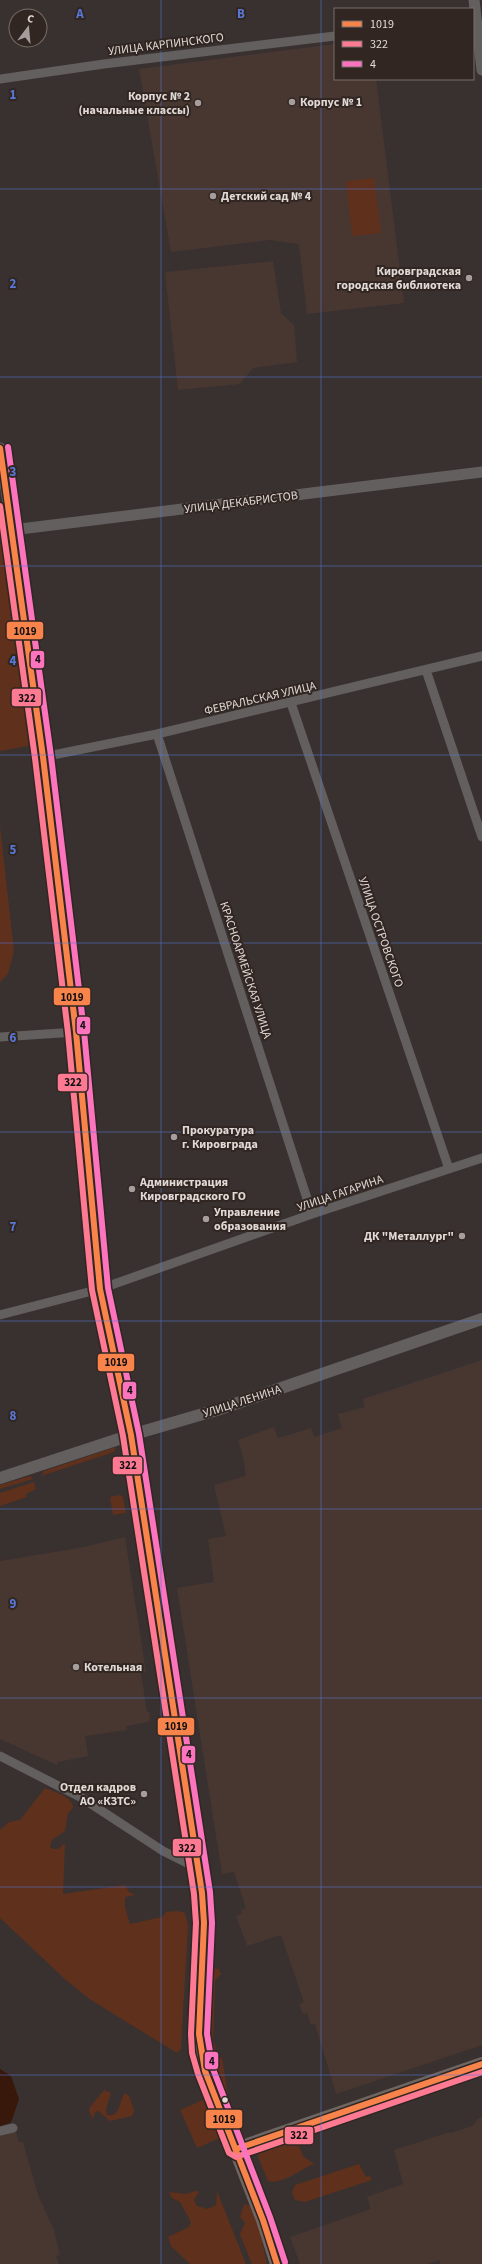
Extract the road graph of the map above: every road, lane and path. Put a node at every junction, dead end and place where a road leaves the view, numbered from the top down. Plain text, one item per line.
1 (474, 0) edge
2 (475, 19) edge
3 (334, 36) edge
4 (482, 70) edge
5 (0, 79) edge
6 (0, 448) edge
7 (482, 472) edge
8 (6, 531) edge
9 (482, 656) edge
10 (426, 670) junction
11 (291, 703) junction
12 (157, 734) junction
13 (43, 757) junction
14 (482, 837) edge
15 (76, 1032) junction
16 (0, 1037) edge
17 (482, 1158) edge
18 (449, 1169) junction
19 (312, 1214) junction
20 (100, 1289) junction
21 (0, 1316) edge
22 (482, 1319) edge
23 (131, 1435) junction
24 (0, 1478) edge
25 (0, 1756) edge
26 (199, 1869) junction
27 (482, 2064) edge
28 (13, 2128) dead end
29 (0, 2131) edge
30 (236, 2148) junction
31 (277, 2264) edge

1 - 2 street
2 - 4 street
3 - 5 street, УЛИЦА КАРПИНСКОГО
6 - 8 street
7 - 8 street, УЛИЦА ДЕКАБРИСТОВ
8 - 13 main road
9 - 10 street, ФЕВРАЛЬСКАЯ УЛИЦА
10 - 11 street, ФЕВРАЛЬСКАЯ УЛИЦА
10 - 14 street
11 - 12 street, ФЕВРАЛЬСКАЯ УЛИЦА
11 - 18 street, УЛИЦА ОСТРОВСКОГО
12 - 13 street, ФЕВРАЛЬСКАЯ УЛИЦА
12 - 19 street, КРАСНОАРМЕЙСКАЯ УЛИЦА
13 - 15 main road
15 - 16 street
15 - 20 main road
17 - 18 street, УЛИЦА ГАГАРИНА
18 - 19 street, УЛИЦА ГАГАРИНА
19 - 20 street, УЛИЦА ГАГАРИНА
20 - 21 street, УЛИЦА ГАГАРИНА
20 - 23 main road
22 - 23 main road, УЛИЦА ЛЕНИНА
23 - 24 main road, УЛИЦА ЛЕНИНА
23 - 26 main road
25 - 26 street
26 - 30 main road
27 - 30 main road
28 - 29 street
30 - 31 main road

